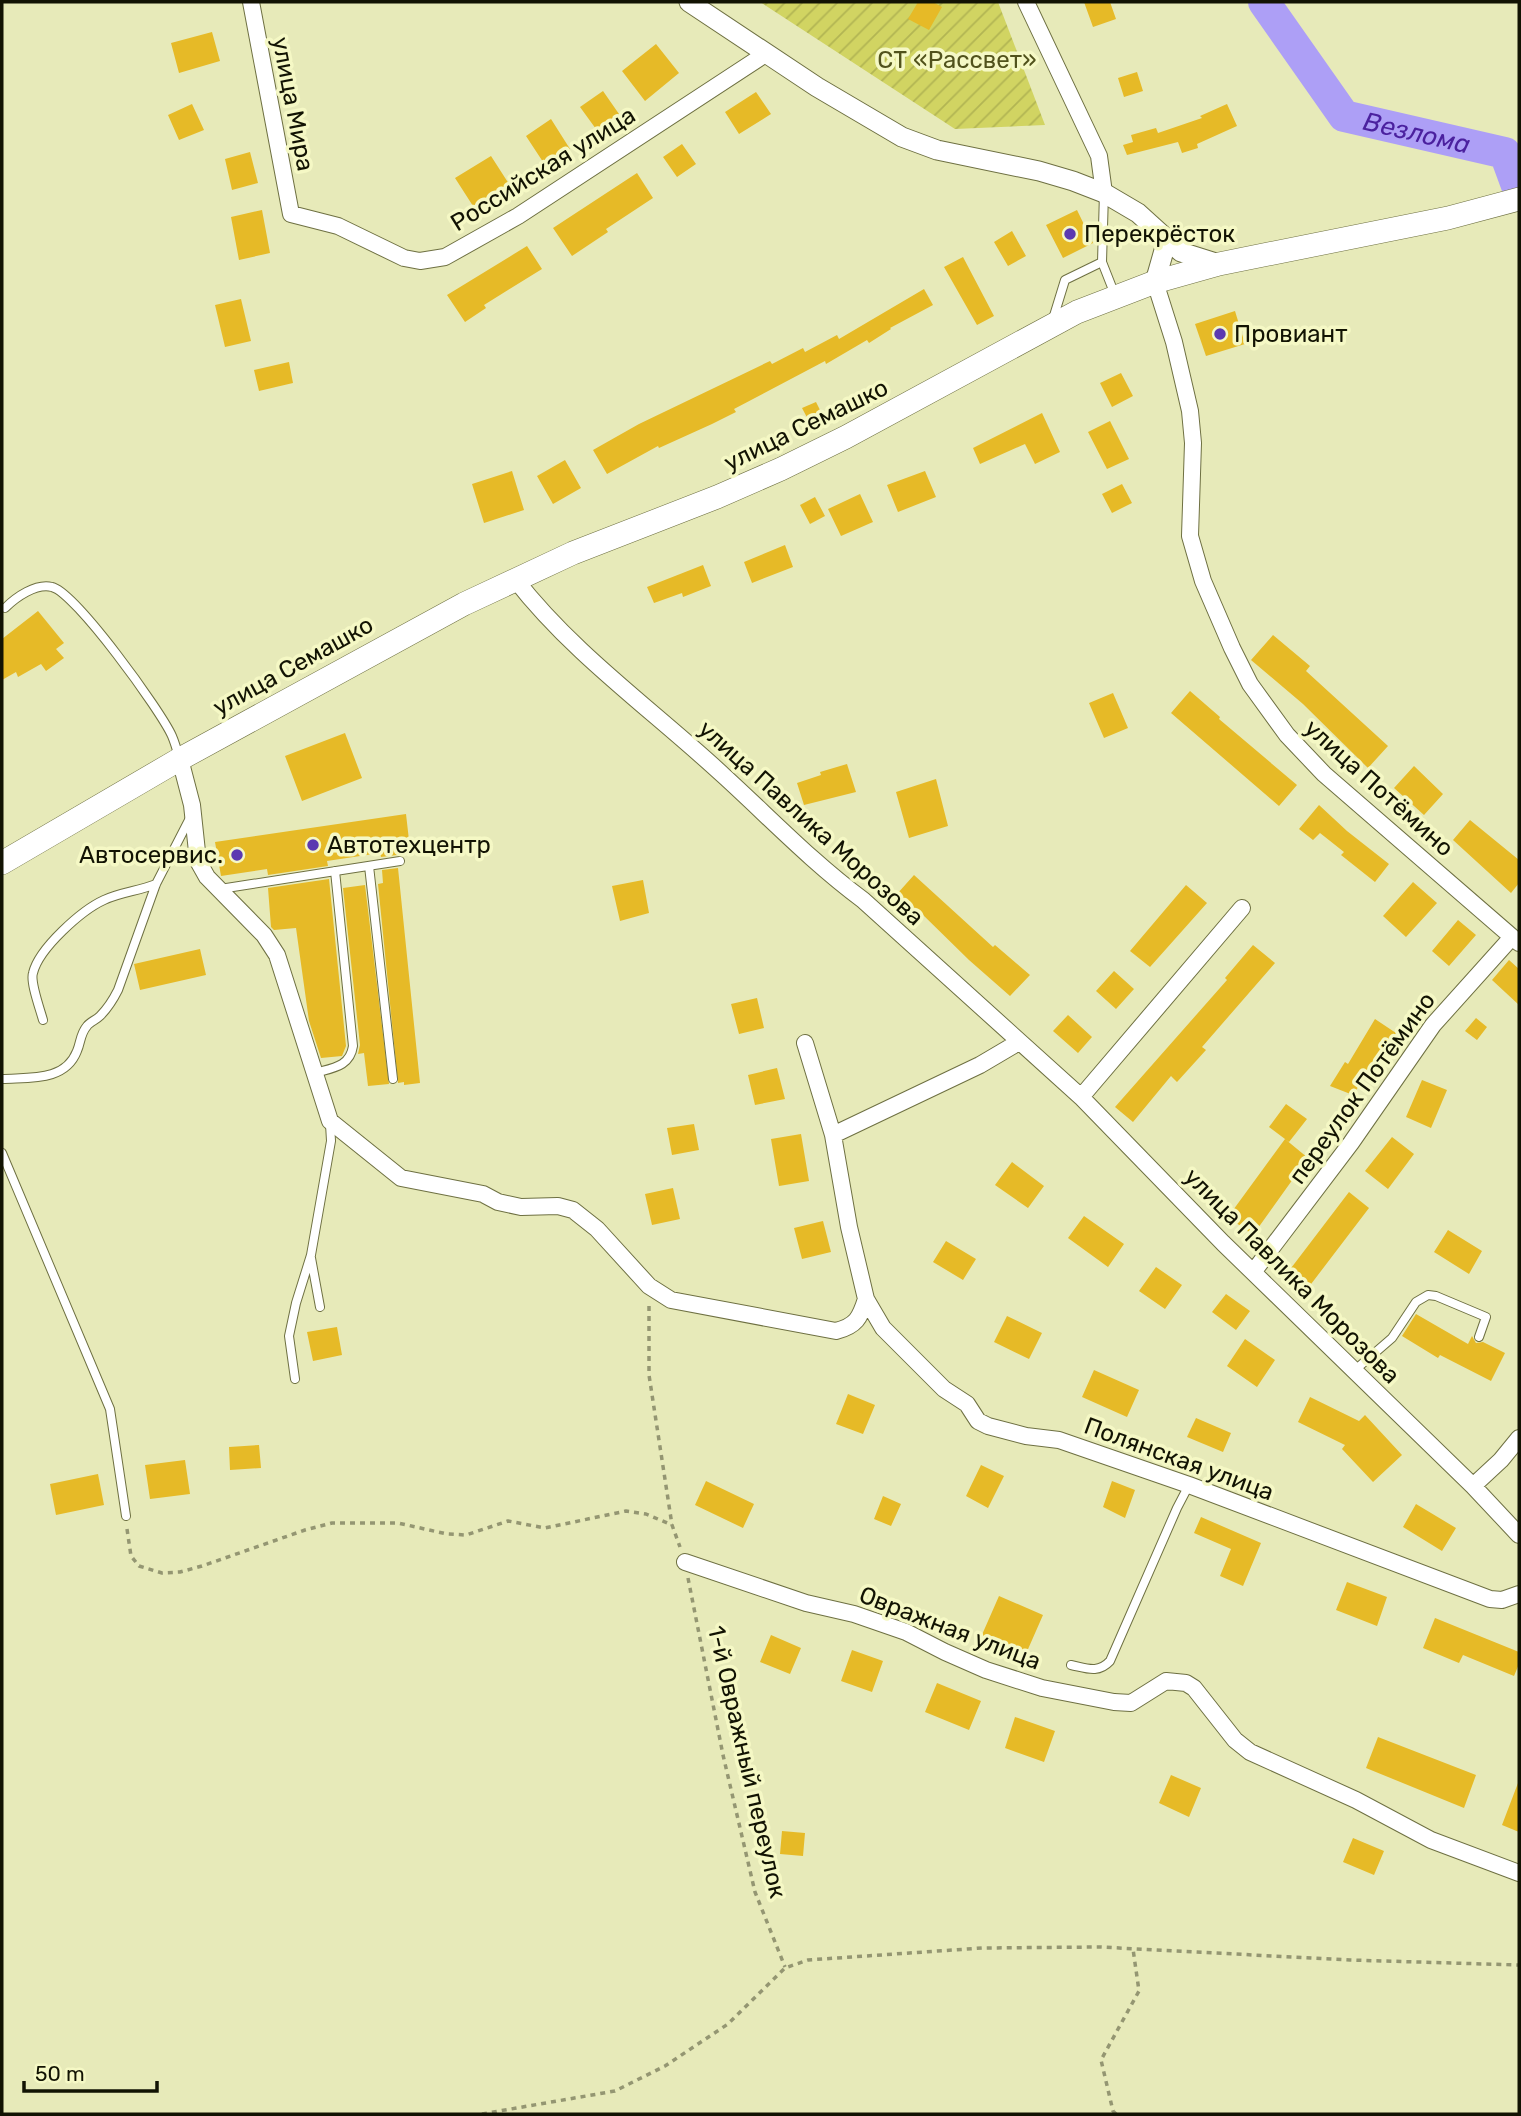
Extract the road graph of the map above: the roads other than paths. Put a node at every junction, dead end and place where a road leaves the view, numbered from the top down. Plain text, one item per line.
1 (251, 2) edge
2 (689, 2) edge
3 (1026, 2) edge
4 (767, 53) junction
5 (1104, 193) junction
6 (1519, 199) edge
7 (291, 214) joint
8 (1167, 240) junction
9 (1101, 262) junction
10 (1219, 264) junction
11 (1155, 282) junction
12 (1116, 297) junction
13 (1051, 326) junction
14 (515, 579) junction
15 (5, 608) dead end
16 (180, 759) junction
17 (193, 812) junction
18 (400, 861) dead end
19 (2, 863) edge
20 (369, 866) junction
21 (335, 871) junction
22 (156, 884) junction
23 (220, 890) junction
24 (1242, 908) dead end
25 (1516, 940) edge
26 (43, 1020) dead end
27 (1019, 1042) junction
28 (805, 1043) dead end
29 (315, 1073) junction
30 (2, 1079) edge
31 (393, 1080) dead end
32 (1081, 1097) junction
33 (330, 1121) junction
34 (833, 1135) junction
35 (2, 1153) edge
36 (311, 1255) junction
37 (1254, 1271) junction
38 (866, 1299) junction
39 (320, 1307) dead end
40 (850, 1328) junction
41 (883, 1328) junction
42 (1479, 1337) dead end
43 (1355, 1370) junction
44 (295, 1379) dead end
45 (1519, 1437) edge
46 (1189, 1485) junction
47 (1474, 1486) junction
48 (126, 1516) road end
49 (1519, 1535) edge
50 (685, 1562) road end
51 (1519, 1594) edge
52 (1071, 1665) dead end
53 (1519, 1873) edge

1 - 7 street, улица Мира
2 - 4 street
3 - 5 street
4 - 5 street
4 - 7 street, Российская улица
5 - 8 street
5 - 9 lane
6 - 10 main road, улица Семашко
8 - 10 street
8 - 11 street
9 - 12 lane
9 - 13 lane
10 - 11 main road, улица Семашко
11 - 12 main road, улица Семашко
11 - 25 street, улица Потёмино
12 - 13 main road, улица Семашко
13 - 14 main road, улица Семашко
14 - 16 main road, улица Семашко
14 - 27 street, улица Павлика Морозова
15 - 16 lane
16 - 17 street
16 - 19 main road, улица Семашко
17 - 22 lane
17 - 23 street
18 - 20 lane
20 - 21 lane
20 - 31 lane
21 - 23 lane
21 - 29 lane
22 - 26 lane
22 - 30 lane
23 - 29 street
24 - 32 street
25 - 37 street, переулок Потёмино
27 - 32 street, улица Павлика Морозова
27 - 34 street
28 - 34 street, Полянская улица
29 - 33 street
32 - 37 street, улица Павлика Морозова
33 - 36 lane
33 - 40 street
34 - 38 street, Полянская улица
35 - 48 lane
36 - 39 lane
36 - 44 lane
37 - 43 street, улица Павлика Морозова
38 - 40 street
38 - 41 street, Полянская улица
40 - 41 street
41 - 46 street, Полянская улица
42 - 43 lane
43 - 47 street, улица Павлика Морозова
45 - 47 street
46 - 51 street, Полянская улица
46 - 52 lane
47 - 49 street, улица Павлика Морозова
50 - 53 street, Овражная улица

